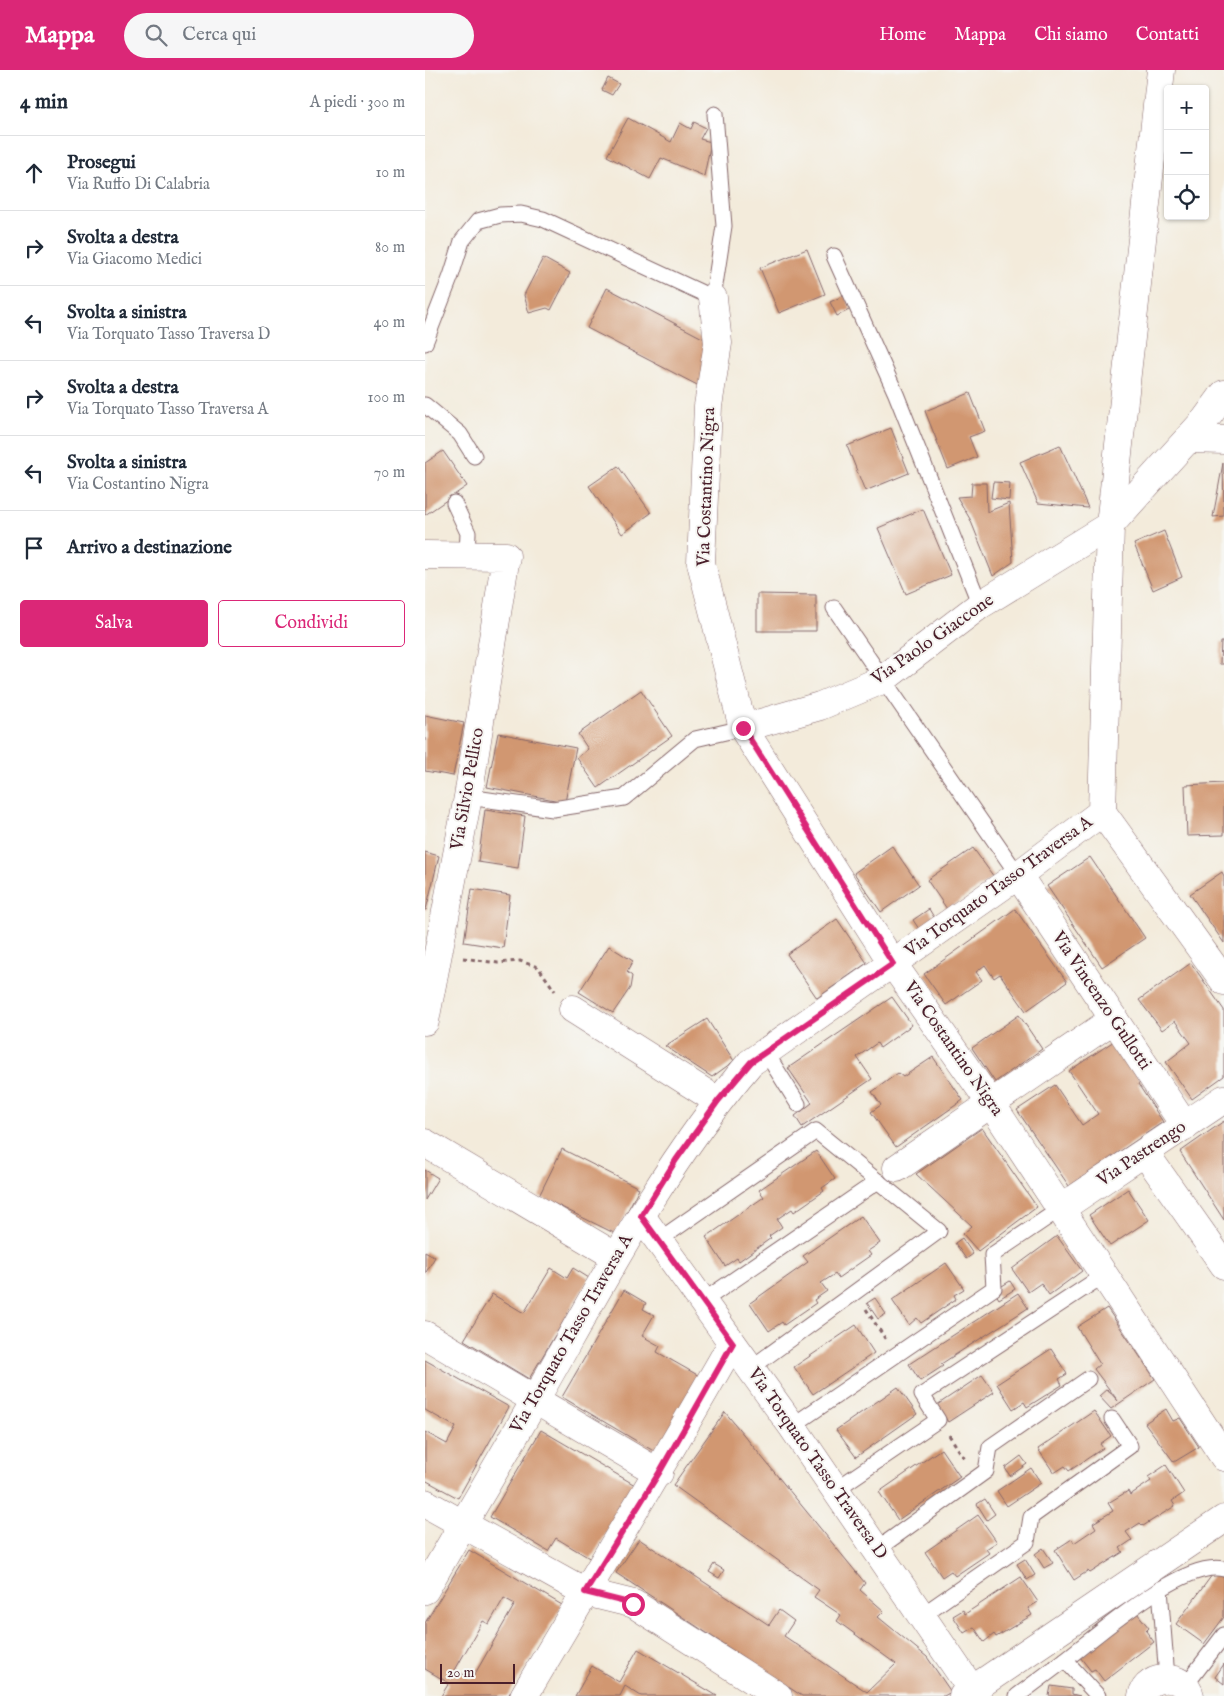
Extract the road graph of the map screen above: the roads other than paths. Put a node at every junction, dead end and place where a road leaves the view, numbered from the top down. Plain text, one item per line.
1 (1161, 70) edge
2 (715, 114) dead end
3 (834, 256) dead end
4 (713, 298) junction
5 (425, 343) edge
6 (1224, 394) edge
7 (425, 405) edge
8 (1188, 438) junction
9 (1224, 440) edge
10 (474, 456) dead end
11 (454, 503) dead end
12 (1110, 525) junction
13 (425, 555) edge
14 (467, 556) junction
15 (980, 605) junction
16 (834, 608) dead end
17 (882, 680) junction
18 (743, 728) junction
19 (468, 797) junction
20 (1102, 812) junction
21 (1018, 875) junction
22 (893, 964) junction
23 (1224, 982) edge
24 (573, 1009) road end
25 (1114, 1019) junction
26 (425, 1021) edge
27 (765, 1051) junction
28 (1224, 1099) edge
29 (718, 1101) junction
30 (798, 1104) dead end
31 (992, 1105) junction
32 (1185, 1126) junction
33 (425, 1143) edge
34 (1145, 1153) junction
35 (888, 1175) junction
36 (1060, 1208) junction
37 (641, 1216) junction
38 (659, 1240) junction
39 (615, 1256) junction
40 (1224, 1265) edge
41 (1104, 1276) junction
42 (703, 1301) junction
43 (425, 1335) edge
44 (733, 1343) junction
45 (751, 1368) junction
46 (1088, 1380) dead end
47 (535, 1400) junction
48 (1112, 1419) dead end
49 (792, 1426) junction
50 (1224, 1457) edge
51 (659, 1473) junction
52 (835, 1490) junction
53 (425, 1503) edge
54 (1224, 1519) edge
55 (462, 1525) junction
56 (876, 1550) junction
57 (1224, 1569) edge
58 (1160, 1589) junction
59 (425, 1590) edge
60 (585, 1592) junction
61 (921, 1616) junction
62 (1224, 1635) edge
63 (1065, 1660) junction
64 (1181, 1687) edge
65 (967, 1693) edge
66 (524, 1696) edge
67 (777, 1696) edge
68 (1017, 1696) edge
69 (1098, 1696) edge
70 (1142, 1696) edge

1 - 12 street, Via Torquato Tasso Traversa A
2 - 4 lane
3 - 15 lane
4 - 5 lane
4 - 18 street, Via Costantino Nigra
6 - 8 street, Via Paolo Giaccone
7 - 10 lane
8 - 9 street
8 - 12 street, Via Paolo Giaccone
11 - 14 lane
12 - 15 street, Via Paolo Giaccone
12 - 20 street, Via Torquato Tasso Traversa A
13 - 14 street
14 - 19 street, Via Silvio Pellico
15 - 17 street, Via Paolo Giaccone
16 - 17 lane
17 - 18 street, Via Paolo Giaccone
17 - 21 lane
18 - 19 lane
18 - 22 street, Via Costantino Nigra
19 - 26 street, Via Silvio Pellico
20 - 21 street, Via Torquato Tasso Traversa A
20 - 23 street
21 - 22 street, Via Torquato Tasso Traversa A
21 - 25 street, Via Vincenzo Gullotti
22 - 27 street, Via Torquato Tasso Traversa A
22 - 31 street, Via Costantino Nigra
24 - 29 street
25 - 31 street
25 - 32 street, Via Vincenzo Gullotti
27 - 29 street, Via Torquato Tasso Traversa A
27 - 30 lane
28 - 32 street, Via Pastrengo
29 - 37 street, Via Torquato Tasso Traversa A
31 - 35 street
31 - 36 street, Via Costantino Nigra
32 - 34 street, Via Pastrengo
33 - 39 street
34 - 36 street, Via Pastrengo
34 - 40 street
35 - 38 lane
35 - 42 lane
35 - 45 lane
36 - 41 street, Via Costantino Nigra
36 - 49 lane
37 - 38 street, Via Torquato Tasso Traversa D
37 - 39 street, Via Torquato Tasso Traversa A
38 - 42 street, Via Torquato Tasso Traversa D
39 - 47 street, Via Torquato Tasso Traversa A
41 - 50 street, Via Costantino Nigra
41 - 52 lane
42 - 44 street, Via Torquato Tasso Traversa D
43 - 47 street
44 - 45 street, Via Torquato Tasso Traversa D
44 - 51 street
45 - 49 street, Via Torquato Tasso Traversa D
46 - 56 lane
47 - 51 street
47 - 55 street, Via Torquato Tasso Traversa A
48 - 61 lane
49 - 52 street, Via Torquato Tasso Traversa D
51 - 60 street
52 - 56 street, Via Torquato Tasso Traversa D
53 - 55 street
54 - 65 street
55 - 59 street, Via Torquato Tasso Traversa A
55 - 60 street
56 - 61 street, Via Torquato Tasso Traversa D
57 - 58 lane
58 - 63 lane
58 - 64 lane
60 - 66 street
60 - 67 street
61 - 65 street, Via Torquato Tasso Traversa D
62 - 64 lane
63 - 68 lane
63 - 69 lane
64 - 70 street

